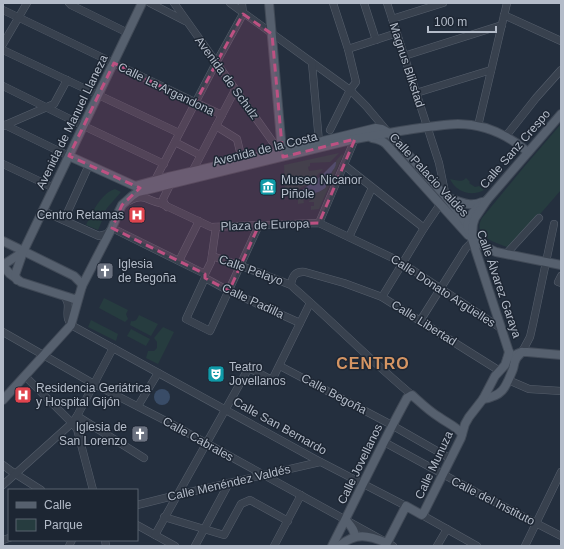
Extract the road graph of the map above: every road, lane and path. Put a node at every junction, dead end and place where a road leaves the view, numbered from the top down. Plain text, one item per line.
1 (27, 3) edge
2 (70, 3) edge
3 (142, 3) edge
4 (150, 3) edge
5 (174, 3) edge
6 (230, 3) edge
7 (242, 3) edge
8 (269, 3) edge
9 (334, 3) edge
10 (364, 3) edge
11 (387, 3) edge
12 (443, 3) edge
13 (507, 3) edge
14 (3, 10) edge
15 (243, 14) junction
16 (504, 15) junction
17 (18, 18) junction
18 (392, 19) junction
19 (187, 22) junction
20 (502, 25) junction
21 (128, 33) junction
22 (397, 33) junction
23 (272, 34) junction
24 (376, 40) junction
25 (561, 41) edge
26 (3, 44) edge
27 (348, 49) junction
28 (3, 50) edge
29 (404, 56) junction
30 (216, 63) junction
31 (312, 63) junction
32 (114, 64) junction
33 (491, 70) junction
34 (561, 70) edge
35 (67, 80) junction
36 (3, 86) edge
37 (235, 90) junction
38 (350, 90) junction
39 (416, 93) junction
40 (98, 95) junction
41 (195, 103) junction
42 (47, 107) junction
43 (561, 114) edge
44 (222, 115) junction
45 (4, 126) edge
46 (84, 126) junction
47 (216, 126) junction
48 (478, 126) junction
49 (427, 127) junction
50 (330, 130) dead end
51 (179, 133) junction
52 (389, 133) junction
53 (506, 136) junction
54 (360, 137) junction
55 (175, 142) junction
56 (319, 142) junction
57 (275, 144) junction
58 (528, 152) junction
59 (268, 154) junction
60 (285, 154) junction
61 (200, 155) junction
62 (69, 156) junction
63 (242, 160) junction
64 (3, 164) edge
65 (164, 164) junction
66 (227, 164) junction
67 (89, 165) junction
68 (344, 165) junction
69 (192, 172) junction
70 (442, 176) junction
71 (155, 180) junction
72 (170, 185) junction
73 (54, 188) junction
74 (372, 188) junction
75 (137, 189) junction
76 (446, 197) junction
77 (486, 200) junction
78 (460, 202) junction
79 (122, 205) junction
80 (442, 206) junction
81 (168, 207) junction
82 (43, 211) junction
83 (474, 218) junction
84 (539, 218) dead end
85 (64, 220) junction
86 (199, 222) junction
87 (318, 223) junction
88 (467, 224) junction
89 (554, 224) dead end
90 (259, 225) junction
91 (216, 227) junction
92 (112, 228) junction
93 (424, 228) junction
94 (349, 237) junction
95 (472, 238) junction
96 (3, 241) edge
97 (23, 252) junction
98 (496, 252) junction
99 (506, 254) junction
100 (212, 256) junction
101 (179, 261) junction
102 (546, 262) junction
103 (402, 263) junction
104 (561, 265) edge
105 (3, 266) edge
106 (241, 266) junction
107 (205, 276) junction
108 (17, 280) junction
109 (291, 285) junction
110 (82, 286) junction
111 (440, 288) junction
112 (229, 291) junction
113 (64, 296) junction
114 (78, 297) junction
115 (382, 297) junction
116 (310, 303) junction
117 (420, 321) junction
118 (300, 323) junction
119 (71, 325) junction
120 (502, 329) junction
121 (4, 334) edge
122 (113, 348) junction
123 (522, 352) junction
124 (44, 355) junction
125 (561, 355) edge
126 (510, 357) junction
127 (280, 366) junction
128 (499, 372) junction
129 (158, 373) junction
130 (25, 376) junction
131 (508, 380) junction
132 (94, 384) junction
133 (491, 385) junction
134 (561, 391) edge
135 (412, 395) junction
136 (496, 395) junction
137 (483, 399) junction
138 (3, 400) edge
139 (138, 406) junction
140 (225, 410) junction
141 (77, 416) junction
142 (72, 423) junction
143 (392, 426) junction
144 (462, 427) junction
145 (384, 442) junction
146 (206, 443) junction
147 (144, 458) dead end
148 (451, 458) junction
149 (320, 462) junction
150 (3, 465) edge
151 (561, 472) edge
152 (15, 474) junction
153 (264, 475) junction
154 (443, 475) junction
155 (229, 482) junction
156 (363, 484) junction
157 (3, 485) edge
158 (39, 489) edge
159 (93, 489) edge
160 (177, 495) junction
161 (301, 495) junction
162 (138, 505) edge
163 (406, 506) junction
164 (422, 515) junction
165 (164, 518) junction
166 (288, 520) junction
167 (346, 520) junction
168 (536, 523) junction
169 (138, 526) edge
170 (204, 528) junction
171 (447, 529) junction
172 (154, 535) junction
173 (561, 536) edge
174 (354, 537) junction
175 (390, 544) edge
176 (175, 546) edge
177 (195, 546) edge
178 (274, 546) edge
179 (332, 546) edge
180 (339, 546) edge
181 (437, 546) edge
182 (477, 546) edge
183 (525, 546) edge

1 - 17 street
2 - 21 street
3 - 21 main road, Avenida de Manuel Llaneza
4 - 19 street
5 - 19 street, Avenida de Schulz
6 - 15 street
7 - 15 street
8 - 23 main road
9 - 27 street
10 - 24 street
11 - 18 street, Magnus Blikstad
12 - 18 street
13 - 16 street
14 - 17 street, Calle La Argandona
15 - 23 street
15 - 30 street
16 - 20 street
16 - 25 street
17 - 26 street
17 - 32 street, Calle La Argandona
18 - 22 street, Magnus Blikstad
19 - 30 street, Avenida de Schulz
20 - 29 street
20 - 33 street
21 - 32 main road, Avenida de Manuel Llaneza
22 - 24 street
22 - 29 street, Magnus Blikstad
23 - 31 street
23 - 60 main road
24 - 27 street
27 - 38 street
28 - 35 street
29 - 39 street, Magnus Blikstad
30 - 37 street, Avenida de Schulz
30 - 41 street
31 - 38 street
31 - 56 street
32 - 40 main road, Avenida de Manuel Llaneza
32 - 41 street, Calle La Argandona
33 - 39 street
33 - 48 street
34 - 53 street
35 - 40 street
35 - 42 street
36 - 42 street
37 - 44 street
37 - 57 street, Avenida de Schulz
38 - 50 street
38 - 52 street
39 - 49 street, Magnus Blikstad
40 - 46 main road, Avenida de Manuel Llaneza
40 - 51 street
41 - 44 street, Calle La Argandona
41 - 51 street
42 - 45 street
42 - 46 street
43 - 58 main road, Calle Sanz Crespo
44 - 47 street
45 - 62 street
46 - 62 main road, Avenida de Manuel Llaneza
46 - 65 street
47 - 61 street
47 - 63 street
48 - 49 main road, Avenida de la Costa
48 - 53 main road, Avenida de la Costa
49 - 52 main road, Avenida de la Costa
49 - 70 street, Magnus Blikstad
51 - 55 street
52 - 54 main road, Avenida de la Costa
52 - 76 main road, Calle Palacio Valdés
53 - 58 main road, Avenida de la Costa
54 - 56 main road, Avenida de la Costa
54 - 60 main road, Avenida de la Costa
54 - 68 street, Plaza de Europa
54 - 80 main road, Calle Palacio Valdés
55 - 61 street
55 - 65 street
56 - 60 main road, Avenida de la Costa
57 - 59 street
57 - 60 street, Avenida de Schulz
58 - 77 main road, Calle Sanz Crespo
59 - 60 main road, Avenida de la Costa
59 - 63 main road, Avenida de la Costa
60 - 72 main road, Avenida de la Costa
61 - 69 street
62 - 67 main road
62 - 73 main road, Avenida de Manuel Llaneza
63 - 66 main road, Avenida de la Costa
64 - 73 street
65 - 71 street
66 - 69 main road, Avenida de la Costa
66 - 72 street
67 - 75 main road
67 - 85 street
68 - 74 street
68 - 87 street, Plaza de Europa
69 - 71 main road, Avenida de la Costa
70 - 76 street
70 - 78 street
71 - 75 main road, Avenida de la Costa
72 - 75 main road, Avenida de la Costa
72 - 81 street
73 - 82 main road, Avenida de Manuel Llaneza
74 - 93 street
74 - 94 street
75 - 79 main road, Avenida de la Costa
76 - 78 main road
76 - 88 main road, Calle Palacio Valdés
77 - 78 main road
77 - 83 main road, Calle Sanz Crespo
77 - 88 main road, Calle Sanz Crespo
79 - 81 street, Plaza de Europa
79 - 92 main road, Avenida de la Costa
80 - 93 street
80 - 95 main road, Calle Palacio Valdés
81 - 86 street, Plaza de Europa
82 - 85 street
82 - 97 main road, Avenida de Manuel Llaneza
83 - 95 main road, Calle Sanz Crespo
83 - 98 street
84 - 99 street
85 - 92 street
86 - 91 street, Plaza de Europa
86 - 101 street
87 - 90 street, Plaza de Europa
87 - 94 street, Calle Donato Argüelles
88 - 95 main road, Calle Álvarez Garaya
89 - 102 street
90 - 91 street, Plaza de Europa
90 - 106 street
91 - 100 street
92 - 101 street, Calle Padilla
92 - 110 main road, Avenida de la Costa
93 - 103 street
94 - 103 street, Calle Donato Argüelles
95 - 98 main road, Calle Palacio Valdés
95 - 111 street
95 - 120 main road, Calle Álvarez Garaya
96 - 97 main road
97 - 105 main road, Avenida de Manuel Llaneza
97 - 108 main road, Avenida de Manuel Llaneza
97 - 110 main road
98 - 99 main road
99 - 102 main road
100 - 106 street, Calle Pelayo
100 - 107 street
101 - 107 street, Calle Padilla
102 - 104 main road
102 - 123 street
103 - 111 street, Calle Donato Argüelles
103 - 115 street
105 - 108 main road
106 - 109 street, Calle Pelayo
106 - 112 street
107 - 112 street, Calle Padilla
107 - 112 street
108 - 113 main road
109 - 115 street, Calle Libertad
109 - 116 street
110 - 114 main road, Avenida de la Costa
111 - 117 street
111 - 120 street, Calle Donato Argüelles
112 - 118 street, Calle Padilla
113 - 114 main road
113 - 119 street
114 - 119 main road, Avenida de la Costa
115 - 117 street, Calle Libertad
116 - 118 street
116 - 135 street
117 - 128 street, Calle Libertad
118 - 127 street
119 - 122 street, Calle San Bernardo
119 - 124 main road, Avenida de la Costa
120 - 126 main road, Calle Álvarez Garaya
121 - 124 street, Calle Cabrales
122 - 129 street, Calle San Bernardo
122 - 132 street
123 - 125 main road
123 - 126 main road
124 - 130 main road, Avenida de la Costa
124 - 132 street, Calle Cabrales
126 - 128 main road, Calle Munuza
126 - 131 main road
127 - 140 street
127 - 143 street, Calle Begoña
128 - 131 main road
128 - 133 main road, Calle Munuza
129 - 139 street
129 - 140 street, Calle San Bernardo
130 - 138 main road, Avenida de la Costa
130 - 142 street
131 - 134 street
131 - 136 main road
132 - 139 street, Calle Cabrales
132 - 141 street
133 - 136 main road
133 - 137 main road, Calle Munuza
135 - 143 main road, Calle Jovellanos
135 - 144 main road
136 - 137 main road
137 - 144 main road, Calle Munuza
139 - 146 street, Calle Cabrales
140 - 146 street
140 - 149 street, Calle San Bernardo
141 - 142 street
141 - 147 street
142 - 152 street
142 - 159 street
143 - 145 main road, Calle Jovellanos
143 - 148 street, Calle Begoña
144 - 148 main road, Calle Munuza
145 - 154 street, Calle del Instituto
145 - 156 main road, Calle Jovellanos
146 - 153 street, Calle Cabrales
146 - 160 street
148 - 154 main road, Calle Munuza
149 - 153 street, Calle Menéndez Valdés
149 - 156 street, Calle San Bernardo
150 - 152 street
151 - 168 street
152 - 157 street
152 - 158 street
153 - 155 street, Calle Menéndez Valdés
153 - 161 street, Calle Cabrales
154 - 164 main road, Calle Munuza
154 - 168 street, Calle del Instituto
155 - 160 street, Calle Menéndez Valdés
155 - 170 street
156 - 163 street, Calle San Bernardo
156 - 167 main road, Calle Jovellanos
160 - 162 street, Calle Menéndez Valdés
160 - 165 street
161 - 166 street
161 - 167 street, Calle Cabrales
163 - 164 main road, Calle San Bernardo
163 - 175 main road
164 - 171 street, Calle San Bernardo
165 - 170 street
165 - 172 street
166 - 170 street
166 - 178 street
167 - 174 main road
167 - 175 street, Calle Cabrales
167 - 179 main road, Calle Jovellanos
168 - 173 street, Calle del Instituto
168 - 183 street
169 - 172 street
170 - 177 street
171 - 181 street
171 - 182 street, Calle San Bernardo
172 - 176 street
174 - 175 main road
174 - 180 main road

